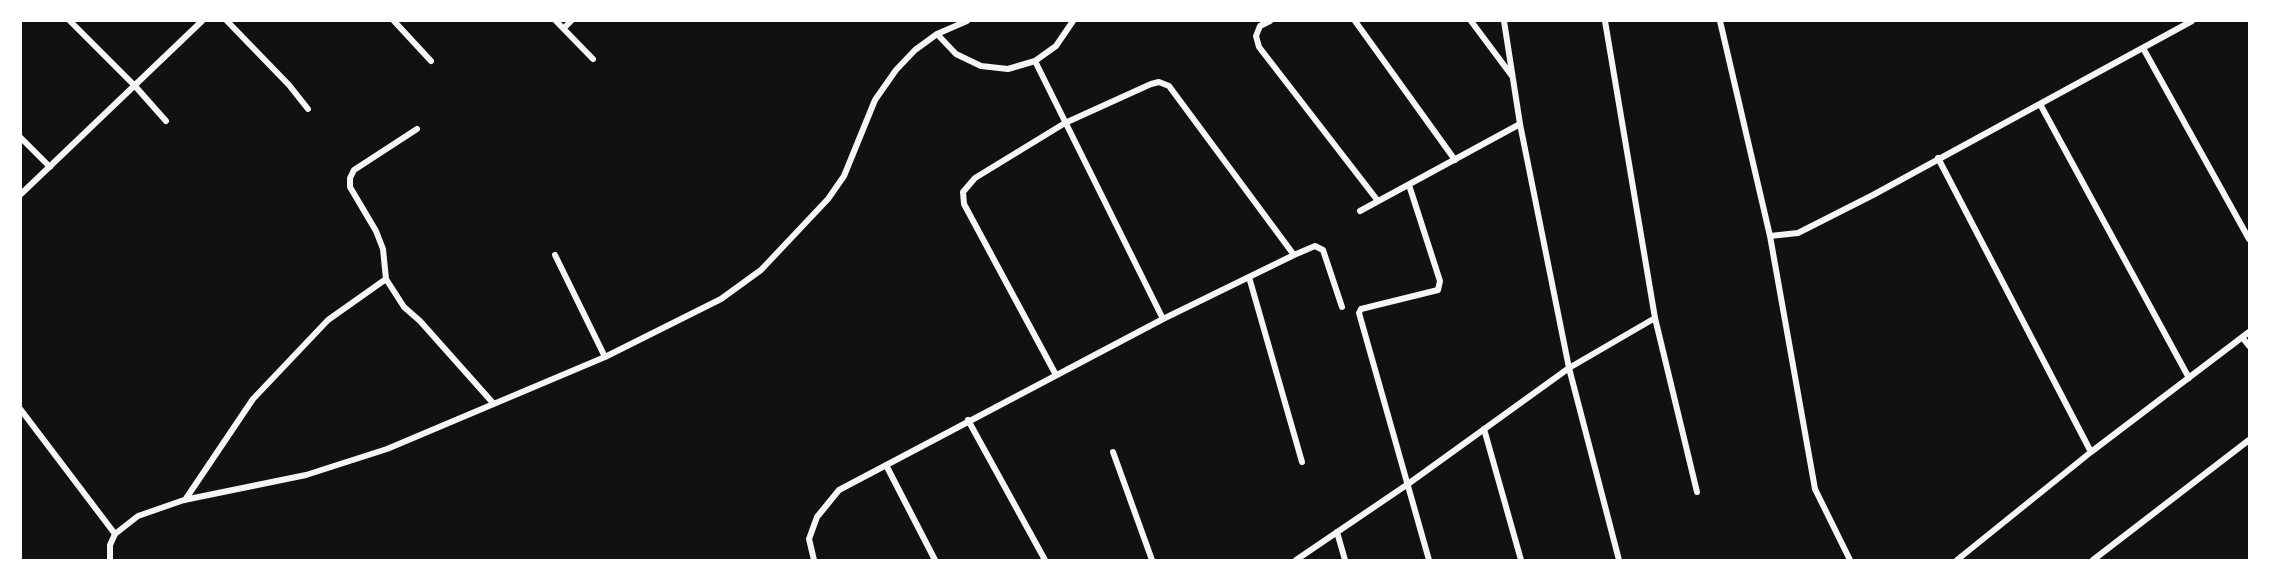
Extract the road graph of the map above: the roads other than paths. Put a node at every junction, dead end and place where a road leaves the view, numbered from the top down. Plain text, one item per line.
1 (70, 21) edge
2 (202, 21) edge
3 (227, 21) edge
4 (394, 21) edge
5 (556, 21) edge
6 (571, 21) edge
7 (967, 21) edge
8 (1073, 21) edge
9 (1270, 21) edge
10 (1355, 21) edge
11 (1471, 21) edge
12 (1504, 21) edge
13 (1605, 21) edge
14 (1720, 21) edge
15 (2192, 21) edge
16 (564, 28) junction
17 (937, 34) junction
18 (2143, 48) junction
19 (593, 59) dead end
20 (431, 61) dead end
21 (1035, 61) junction
22 (1512, 76) junction
23 (135, 86) junction
24 (2040, 104) junction
25 (308, 109) dead end
26 (166, 121) dead end
27 (1065, 123) junction
28 (1520, 124) junction
29 (417, 129) dead end
30 (21, 138) edge
31 (1938, 158) junction
32 (1455, 160) junction
33 (50, 167) junction
34 (1409, 185) junction
35 (21, 194) edge
36 (1378, 201) junction
37 (1360, 211) dead end
38 (1770, 236) junction
39 (2249, 239) edge
40 (555, 255) dead end
41 (1294, 255) junction
42 (1249, 277) junction
43 (386, 279) junction
44 (1342, 307) dead end
45 (1656, 318) junction
46 (1163, 319) junction
47 (2249, 332) edge
48 (2242, 337) junction
49 (2249, 346) edge
50 (605, 357) junction
51 (1569, 368) junction
52 (1056, 375) junction
53 (2189, 378) junction
54 (493, 403) junction
55 (21, 410) edge
56 (968, 420) junction
57 (1484, 429) junction
58 (2249, 440) edge
59 (1113, 452) dead end
60 (2091, 452) junction
61 (1302, 462) dead end
62 (886, 465) junction
63 (1408, 484) junction
64 (1697, 492) dead end
65 (184, 500) junction
66 (1337, 532) junction
67 (115, 534) junction
68 (110, 560) edge
69 (814, 560) edge
70 (936, 560) edge
71 (1045, 560) edge
72 (1152, 560) edge
73 (1296, 560) edge
74 (1345, 560) edge
75 (1429, 560) edge
76 (1521, 560) edge
77 (1619, 560) edge
78 (1850, 560) edge
79 (1956, 560) edge
80 (2093, 560) edge

1 - 23 street
2 - 23 street
3 - 25 street
4 - 20 street
5 - 16 street
6 - 16 street
7 - 17 street
8 - 21 street
9 - 36 street
10 - 32 street
11 - 22 street
12 - 22 street
13 - 45 street
14 - 38 street
15 - 18 street
16 - 19 street
17 - 21 street
17 - 50 street
18 - 24 street
18 - 39 street
21 - 27 street
22 - 28 street
23 - 26 street
23 - 33 street
24 - 31 street
24 - 53 street
27 - 41 street
27 - 46 street
27 - 52 street
28 - 32 street
28 - 51 street
29 - 43 street
30 - 33 street
31 - 38 street
31 - 60 street
32 - 34 street
33 - 35 street
34 - 36 street
34 - 63 street
36 - 37 street
38 - 78 street
40 - 50 street
41 - 42 street
41 - 44 street
42 - 46 street
42 - 61 street
43 - 54 street
43 - 65 street
45 - 51 street
45 - 64 street
46 - 52 street
47 - 48 street
48 - 49 street
48 - 53 street
50 - 54 street
51 - 57 street
51 - 77 street
52 - 56 street
53 - 60 street
54 - 65 street
55 - 67 street
56 - 62 street
56 - 71 street
57 - 63 street
57 - 76 street
58 - 80 street
59 - 72 street
60 - 79 street
62 - 69 street
62 - 70 street
63 - 66 street
63 - 75 street
65 - 67 street
66 - 73 street
66 - 74 street
67 - 68 street

